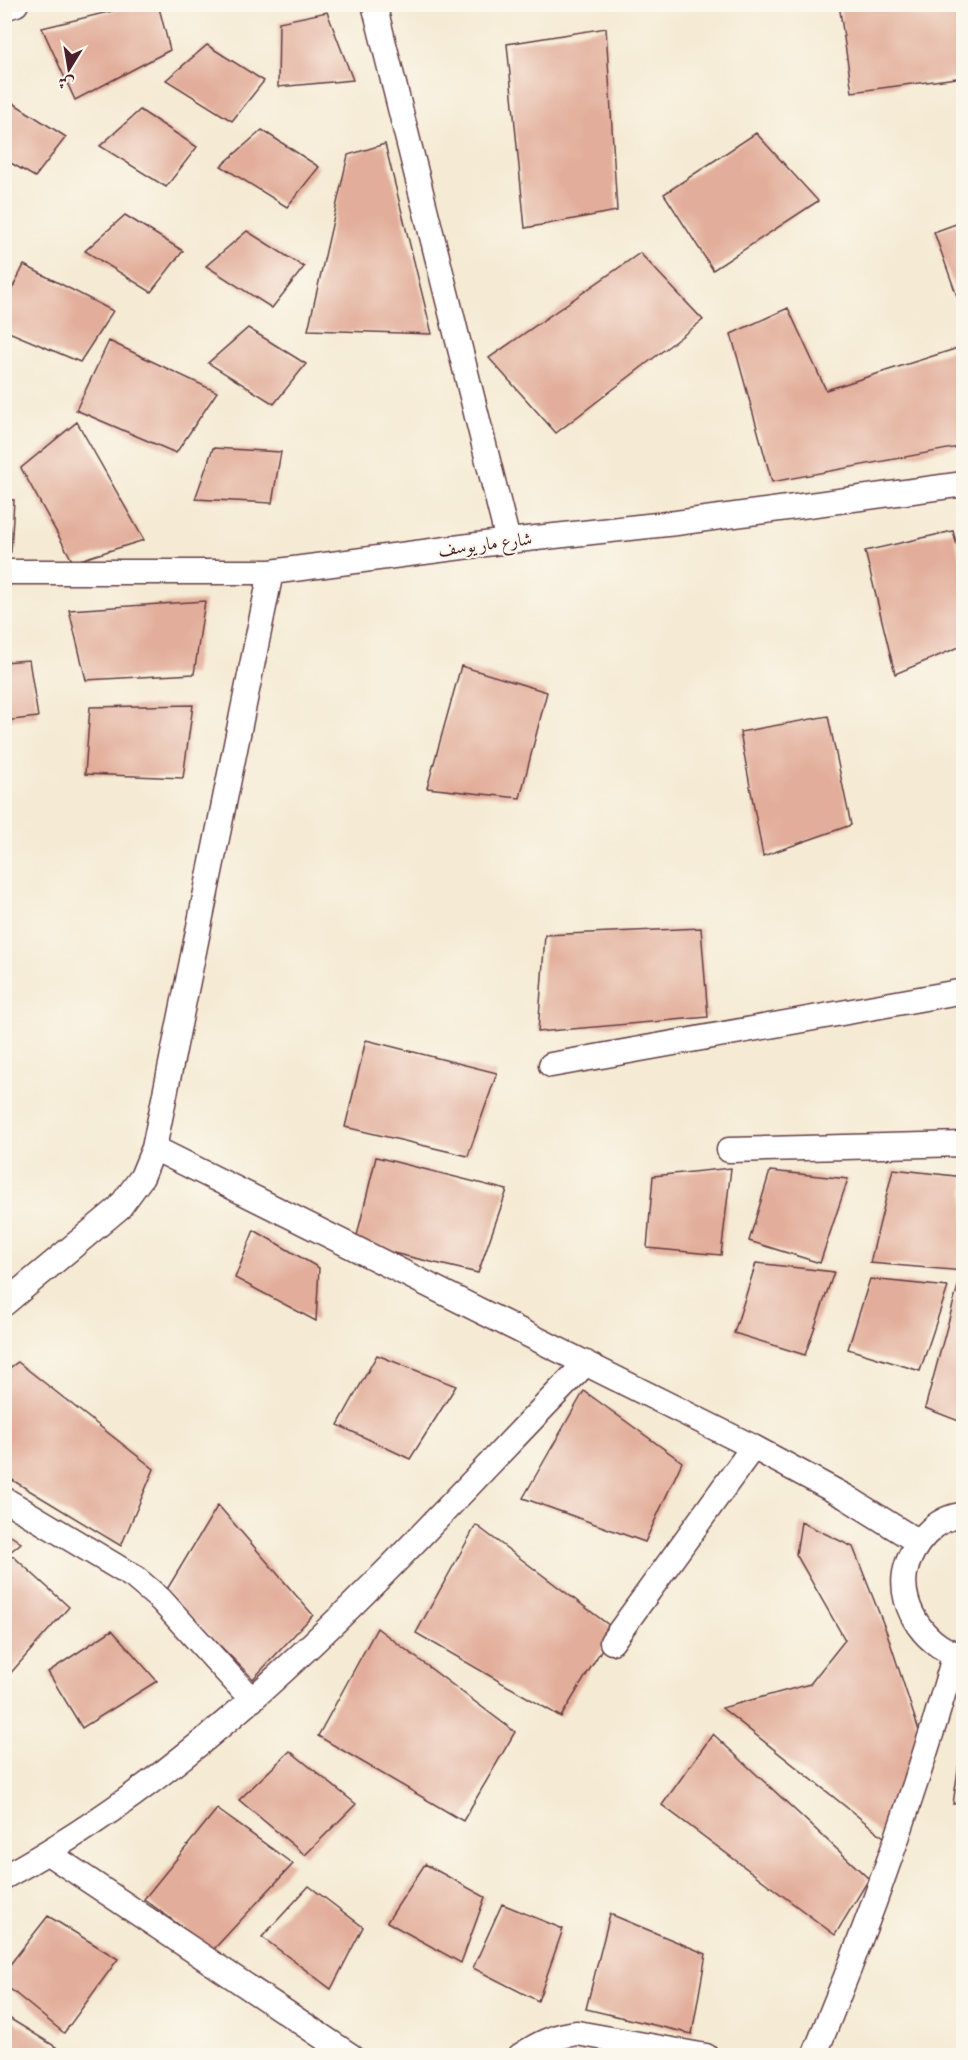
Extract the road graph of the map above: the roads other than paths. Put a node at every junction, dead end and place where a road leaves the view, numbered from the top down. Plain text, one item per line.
1 (16, 4) edge
2 (374, 4) edge
3 (4, 8) edge
4 (963, 484) edge
5 (508, 541) junction
6 (4, 572) edge
7 (271, 572) junction
8 (963, 991) edge
9 (551, 1065) dead end
10 (963, 1144) edge
11 (154, 1148) junction
12 (729, 1150) dead end
13 (4, 1304) edge
14 (586, 1363) junction
15 (753, 1447) junction
16 (4, 1499) edge
17 (963, 1515) edge
18 (918, 1542) junction
19 (612, 1642) dead end
20 (959, 1654) edge
21 (252, 1700) junction
22 (48, 1853) junction
23 (4, 1877) edge
24 (351, 2055) edge
25 (520, 2055) edge
26 (706, 2055) edge
27 (814, 2055) edge

1 - 3 street
2 - 5 street
4 - 5 street, شارع مار يوسف
5 - 7 street, شارع مار يوسف
6 - 7 street, شارع مار يوسف
7 - 11 street
8 - 9 street
10 - 12 street
11 - 13 street
11 - 14 street
14 - 15 street
14 - 21 street
15 - 18 street
15 - 19 street
16 - 21 street
17 - 18 street
18 - 20 street
20 - 27 street
21 - 22 street
22 - 23 street
22 - 24 street
25 - 26 street

